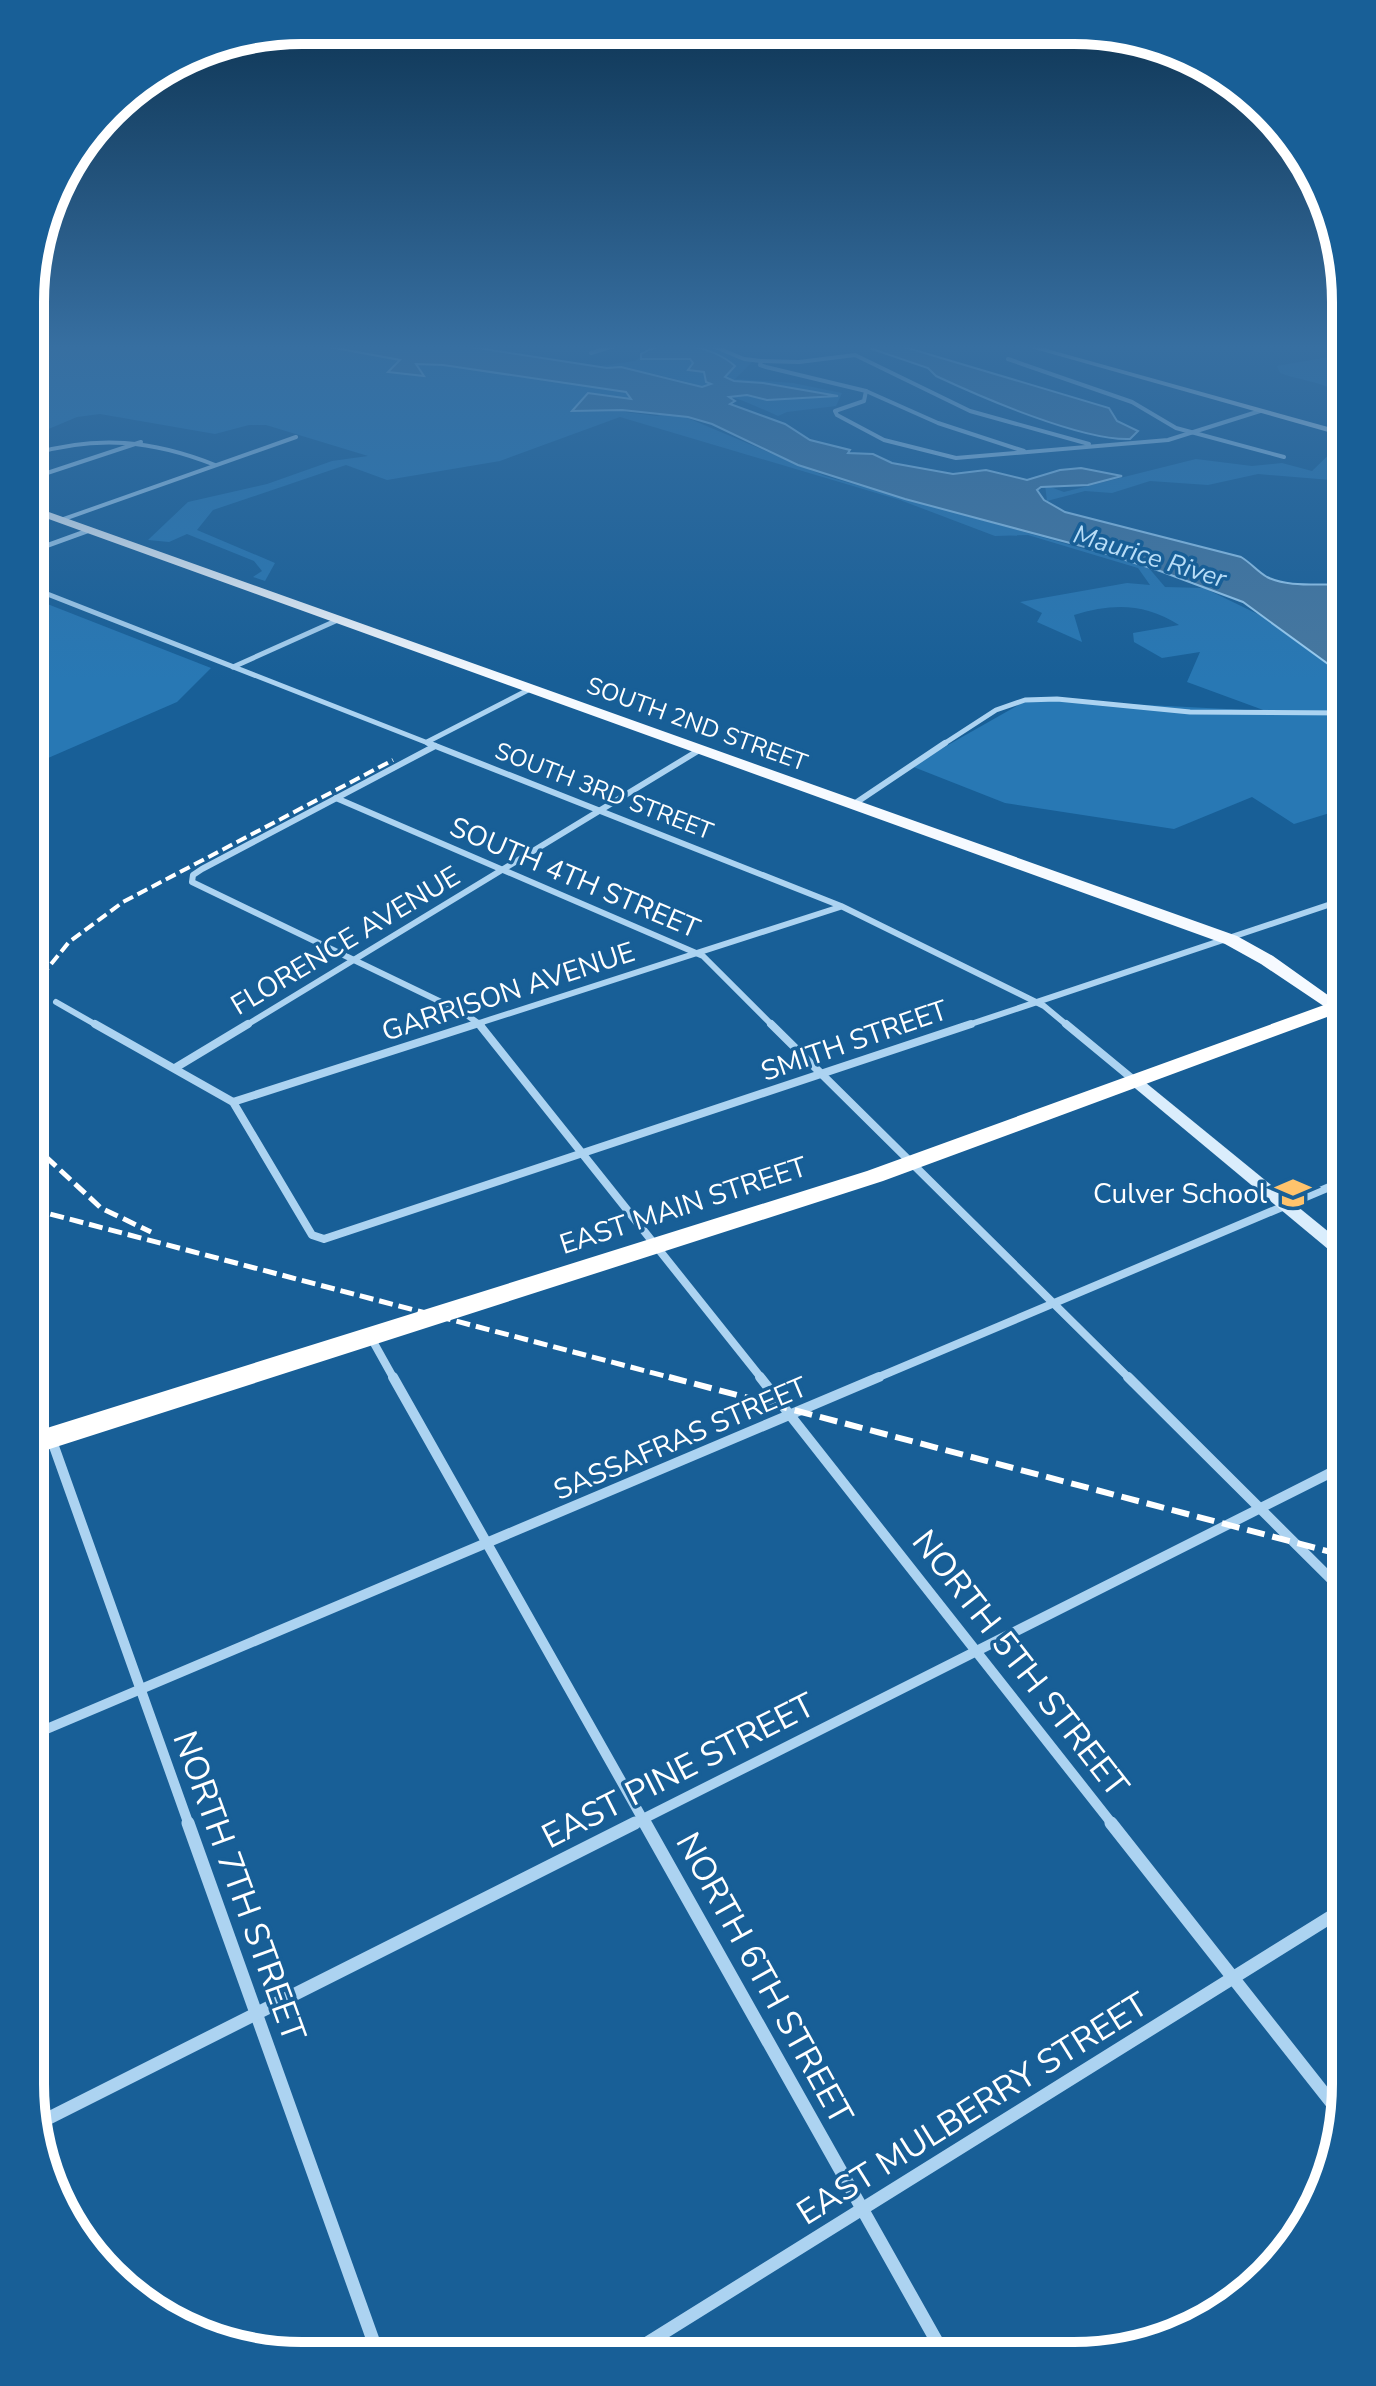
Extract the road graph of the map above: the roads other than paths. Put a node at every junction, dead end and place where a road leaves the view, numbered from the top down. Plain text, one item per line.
1 (93, 457) edge
2 (193, 457) edge
3 (238, 457) edge
4 (216, 465) junction
5 (44, 474) edge
6 (44, 514) edge
7 (61, 520) junction
8 (90, 530) junction
9 (44, 547) edge
10 (44, 593) edge
11 (340, 619) junction
12 (233, 667) junction
13 (532, 688) junction
14 (1332, 713) edge
15 (427, 742) junction
16 (435, 746) junction
17 (701, 749) junction
18 (336, 798) junction
19 (854, 804) junction
20 (599, 811) junction
21 (503, 869) junction
22 (1332, 904) edge
23 (841, 906) junction
24 (1225, 938) junction
25 (698, 953) junction
26 (354, 960) junction
27 (56, 1002) dead end
28 (1036, 1002) junction
29 (1332, 1002) edge
30 (1332, 1013) edge
31 (480, 1024) junction
32 (175, 1068) junction
33 (822, 1074) junction
34 (1135, 1081) junction
35 (233, 1102) junction
36 (585, 1155) junction
37 (911, 1163) junction
38 (1332, 1186) edge
39 (1285, 1205) junction
40 (1331, 1243) edge
41 (657, 1245) junction
42 (1053, 1304) junction
43 (370, 1335) junction
44 (791, 1415) junction
45 (44, 1439) edge
46 (44, 1450) edge
47 (1331, 1472) edge
48 (1260, 1508) junction
49 (486, 1544) junction
50 (1331, 1579) edge
51 (975, 1650) junction
52 (140, 1690) junction
53 (44, 1730) edge
54 (644, 1819) junction
55 (1331, 1917) edge
56 (1234, 1978) junction
57 (256, 2014) junction
58 (1331, 2102) edge
59 (47, 2119) edge
60 (862, 2209) junction
61 (374, 2342) edge
62 (649, 2342) edge
63 (937, 2342) edge

1 - 5 street
2 - 4 street
3 - 4 street
4 - 7 street
6 - 7 main road, SOUTH 2ND STREET
7 - 8 main road, SOUTH 2ND STREET
8 - 9 street
8 - 11 main road, SOUTH 2ND STREET
10 - 12 street, SOUTH 3RD STREET
11 - 12 street
11 - 13 main road, SOUTH 2ND STREET
12 - 15 street, SOUTH 3RD STREET
13 - 15 street
13 - 17 main road, SOUTH 2ND STREET
14 - 19 street
15 - 16 street, SOUTH 3RD STREET
16 - 18 street
16 - 20 street, SOUTH 3RD STREET
17 - 19 main road, SOUTH 2ND STREET
17 - 20 street, FLORENCE AVENUE
18 - 21 street, SOUTH 4TH STREET
18 - 26 street
19 - 24 main road, SOUTH 2ND STREET
20 - 21 street, FLORENCE AVENUE
20 - 23 street, SOUTH 3RD STREET
21 - 25 street, SOUTH 4TH STREET
21 - 26 street, FLORENCE AVENUE
22 - 24 street, SMITH STREET
23 - 25 street, GARRISON AVENUE
23 - 28 street, SOUTH 3RD STREET
24 - 28 street, SMITH STREET
24 - 29 main road, SOUTH 2ND STREET
25 - 31 street, GARRISON AVENUE
25 - 33 street, SOUTH 4TH STREET
26 - 31 street
26 - 32 street, FLORENCE AVENUE
27 - 32 street
28 - 33 street, SMITH STREET
28 - 34 street, SOUTH 3RD STREET
30 - 34 highway, EAST MAIN STREET
31 - 35 street, GARRISON AVENUE
31 - 36 street, NORTH 5TH STREET
32 - 35 street
33 - 36 street, SMITH STREET
33 - 37 street, SOUTH 4TH STREET
34 - 37 highway, EAST MAIN STREET
34 - 39 main road
35 - 36 street, SMITH STREET
36 - 41 street, NORTH 5TH STREET
37 - 41 highway, EAST MAIN STREET
37 - 42 street, SOUTH 4TH STREET
38 - 39 street, SASSAFRAS STREET
39 - 40 main road
39 - 42 street, SASSAFRAS STREET
41 - 43 highway, EAST MAIN STREET
41 - 44 street, NORTH 5TH STREET
42 - 44 street, SASSAFRAS STREET
42 - 48 street, SOUTH 4TH STREET
43 - 45 highway, EAST MAIN STREET
43 - 49 street, NORTH 6TH STREET
44 - 49 street, SASSAFRAS STREET
44 - 51 street, NORTH 5TH STREET
46 - 52 street, NORTH 7TH STREET
47 - 48 street, EAST PINE STREET
48 - 50 street, SOUTH 4TH STREET
48 - 51 street, EAST PINE STREET
49 - 52 street, SASSAFRAS STREET
49 - 54 street, NORTH 6TH STREET
51 - 54 street, EAST PINE STREET
51 - 56 street, NORTH 5TH STREET
52 - 53 street, SASSAFRAS STREET
52 - 57 street, NORTH 7TH STREET
54 - 57 street, EAST PINE STREET
54 - 60 street, NORTH 6TH STREET
55 - 56 street, EAST MULBERRY STREET
56 - 58 street, NORTH 5TH STREET
56 - 60 street, EAST MULBERRY STREET
57 - 59 street, EAST PINE STREET
57 - 61 street, NORTH 7TH STREET
60 - 62 street, EAST MULBERRY STREET
60 - 63 street, NORTH 6TH STREET

